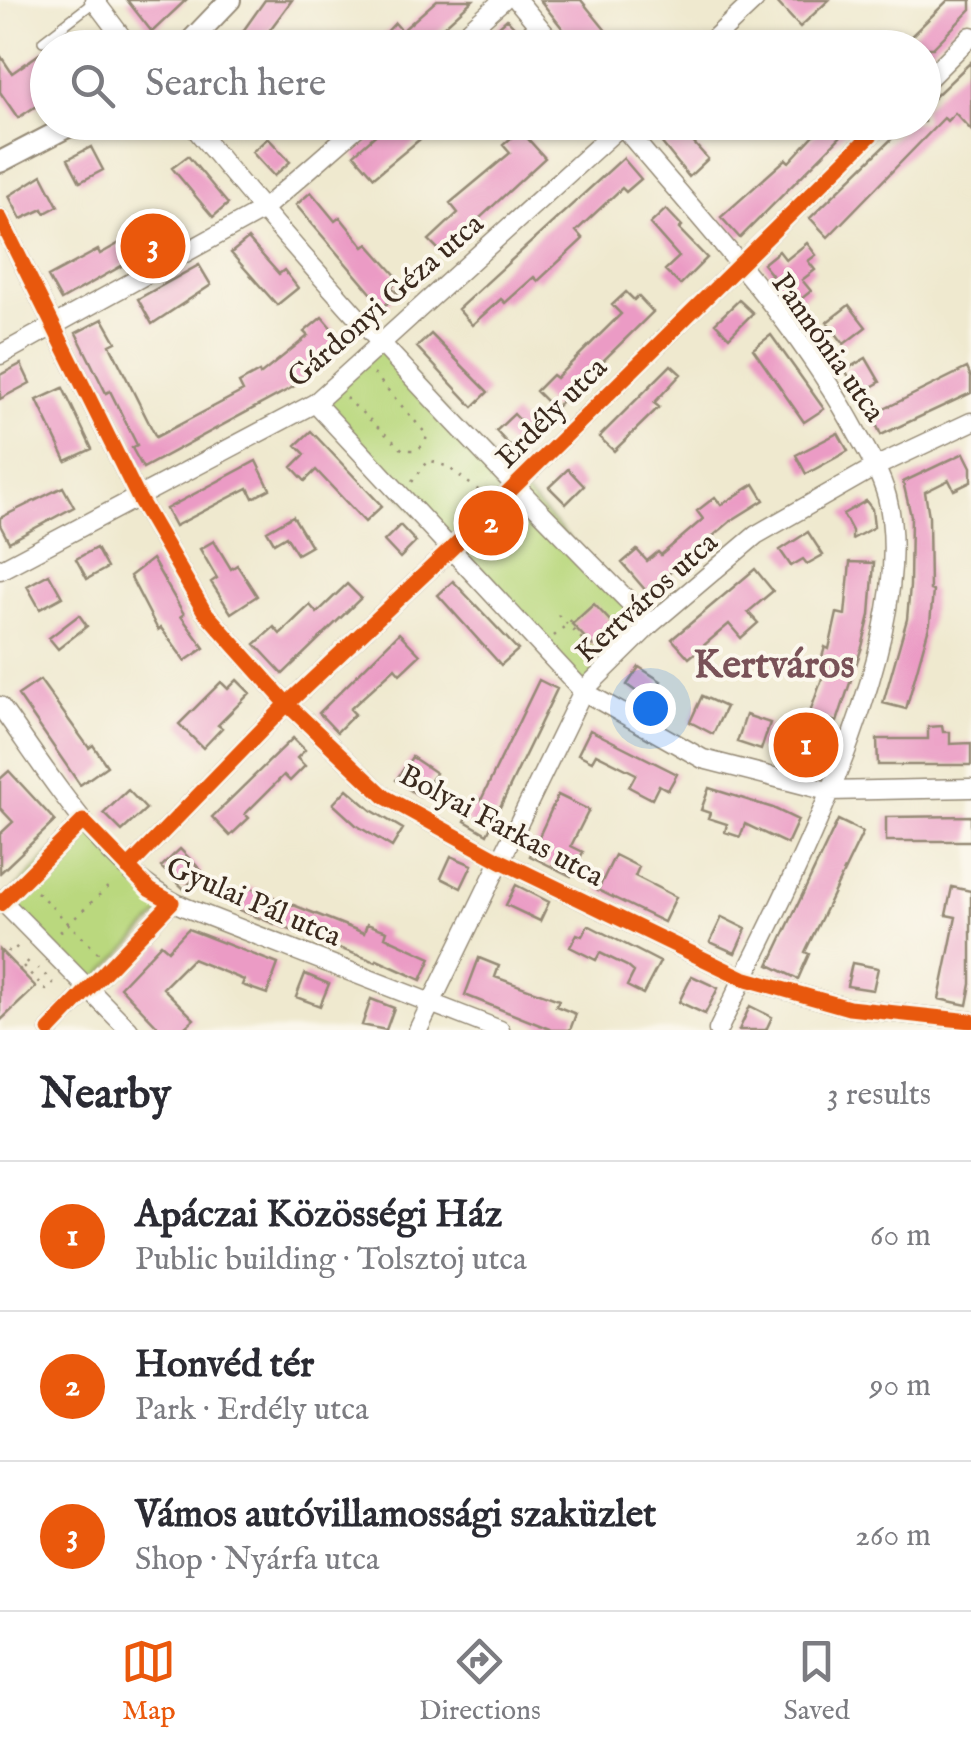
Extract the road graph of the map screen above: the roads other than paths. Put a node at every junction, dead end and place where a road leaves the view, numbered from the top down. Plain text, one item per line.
1 (230, 0) edge
2 (504, 0) edge
3 (517, 0) edge
4 (755, 0) edge
5 (94, 1) edge
6 (57, 30) edge
7 (116, 30) edge
8 (201, 30) edge
9 (470, 30) edge
10 (542, 30) edge
11 (723, 30) edge
12 (971, 36) edge
13 (941, 66) edge
14 (43, 140) edge
15 (205, 140) edge
16 (343, 140) edge
17 (605, 140) edge
18 (635, 140) edge
19 (866, 140) edge
20 (0, 162) edge
21 (262, 211) junction
22 (0, 218) edge
23 (738, 266) junction
24 (52, 326) junction
25 (382, 344) junction
26 (0, 355) edge
27 (314, 403) junction
28 (971, 422) edge
29 (875, 467) junction
30 (516, 485) junction
31 (138, 497) junction
32 (452, 548) junction
33 (0, 570) edge
34 (651, 624) junction
35 (583, 692) junction
36 (288, 704) junction
37 (0, 706) edge
38 (971, 788) edge
39 (830, 792) junction
40 (84, 821) junction
41 (501, 861) junction
42 (128, 868) junction
43 (1, 901) edge
44 (172, 902) junction
45 (743, 978) junction
46 (88, 988) junction
47 (432, 1004) junction
48 (971, 1021) edge
49 (49, 1030) edge
50 (129, 1030) edge
51 (418, 1030) edge
52 (500, 1030) edge
53 (718, 1030) edge

1 - 8 street
2 - 9 street
3 - 10 street
4 - 11 street
5 - 6 lane
5 - 7 street
12 - 13 street
14 - 20 street
15 - 21 street
16 - 21 street
17 - 25 street, Gárdonyi Géza utca
18 - 23 street, Pannónia utca
19 - 23 street, Erdély utca
21 - 24 street
21 - 25 street
22 - 24 street, Bolyai Farkas utca
23 - 29 street, Pannónia utca
23 - 30 street, Erdély utca
24 - 26 street
24 - 31 street, Bolyai Farkas utca
25 - 27 street, Gárdonyi Géza utca
25 - 30 street
27 - 31 street, Gárdonyi Géza utca
27 - 32 street
28 - 29 street, Kertváros utca
29 - 34 street, Kertváros utca
29 - 39 street, Pannónia utca
30 - 32 street, Erdély utca
30 - 34 street
31 - 33 street, Gárdonyi Géza utca
31 - 36 street, Bolyai Farkas utca
32 - 35 street
32 - 36 street, Erdély utca
34 - 35 street, Kertváros utca
35 - 39 street
35 - 41 street, Kertváros utca
36 - 41 street, Bolyai Farkas utca
36 - 42 street, Erdély utca
37 - 40 street, Gyulai Pál utca
38 - 39 street
39 - 45 street, Pannónia utca
40 - 42 street, Gyulai Pál utca
40 - 43 street
41 - 45 street, Bolyai Farkas utca
41 - 47 street, Kertváros utca
42 - 44 street, Gyulai Pál utca
43 - 46 street
44 - 46 street
44 - 47 street, Gyulai Pál utca
45 - 48 street, Bolyai Farkas utca
45 - 53 street, Pannónia utca
46 - 49 street
46 - 50 street
47 - 51 street, Kertváros utca
47 - 52 street, Gyulai Pál utca

